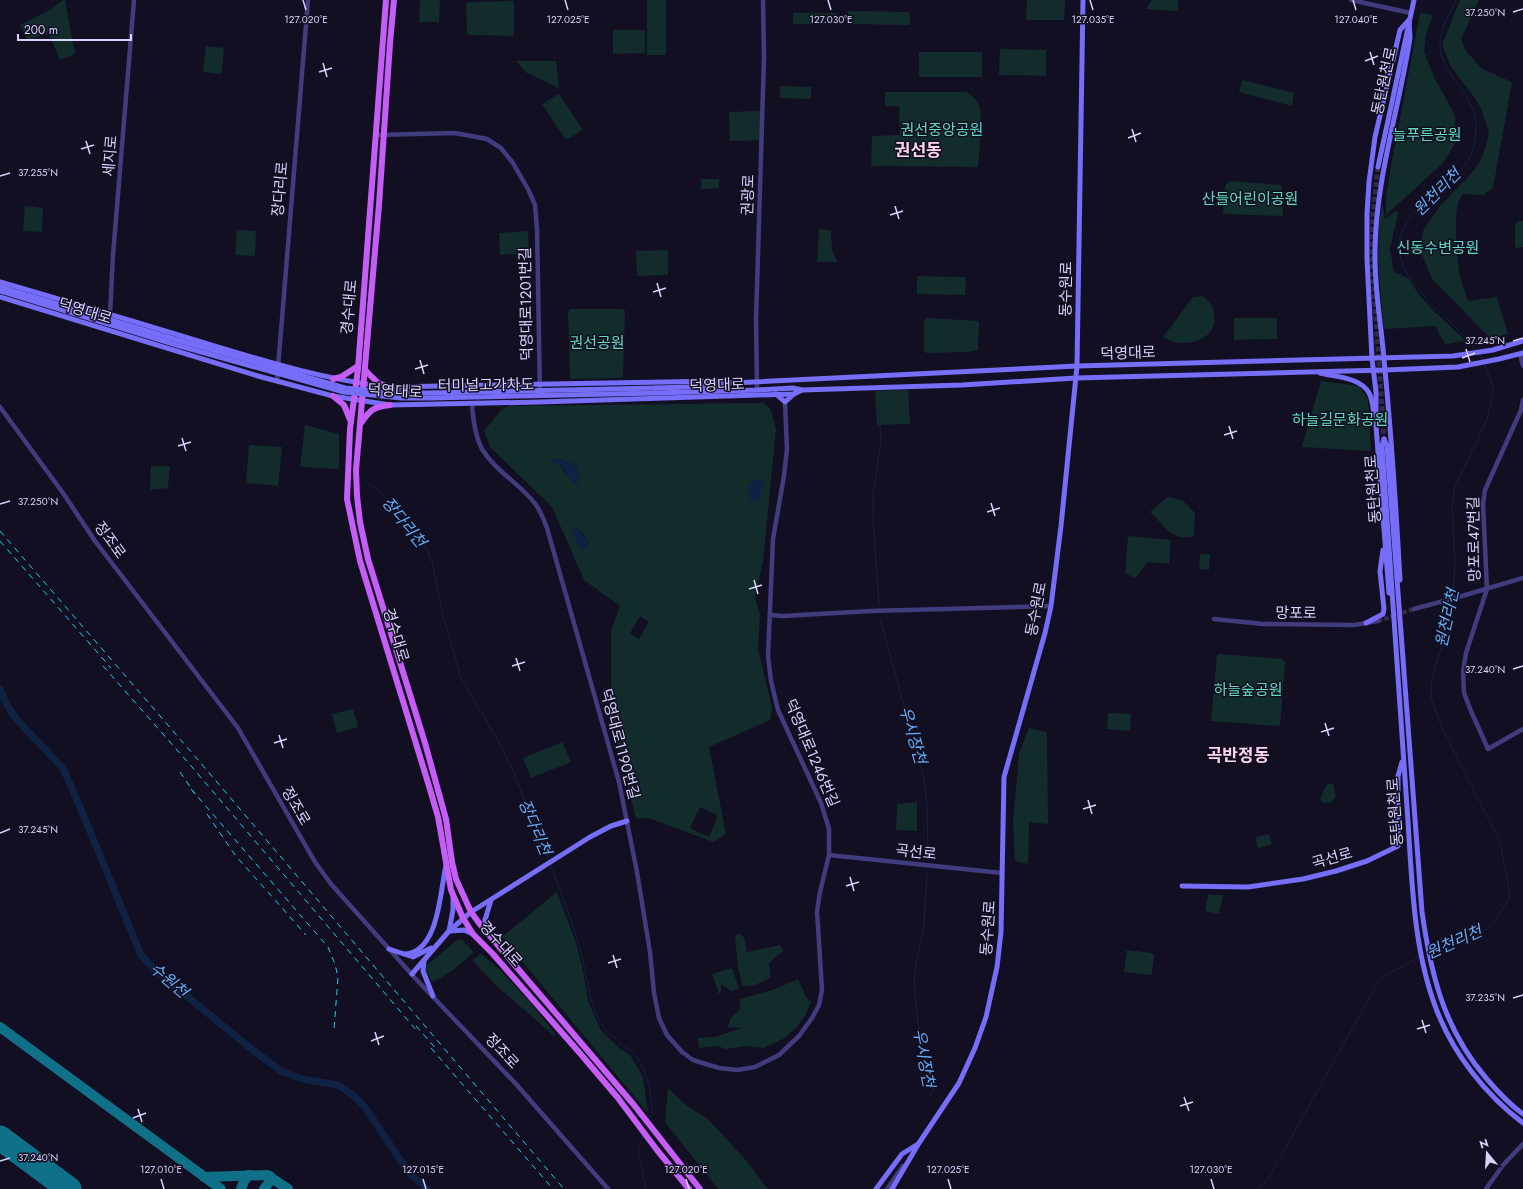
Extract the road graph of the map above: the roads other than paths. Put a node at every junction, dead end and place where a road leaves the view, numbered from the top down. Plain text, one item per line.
1 (134, 0) edge
2 (308, 0) edge
3 (386, 0) edge
4 (394, 0) edge
5 (763, 0) edge
6 (1083, 0) edge
7 (1351, 0) edge
8 (1414, 0) edge
9 (1411, 13) junction
10 (1409, 20) junction
11 (376, 135) junction
12 (383, 135) junction
13 (1378, 167) tunnel mouth
14 (0, 282) edge
15 (0, 287) edge
16 (0, 291) edge
17 (0, 297) edge
18 (28, 297) junction
19 (110, 314) junction
20 (130, 320) junction
21 (148, 333) junction
22 (124, 335) junction
23 (1523, 342) edge
24 (181, 343) joint
25 (1521, 354) edge
26 (1372, 359) junction
27 (1384, 359) junction
28 (278, 364) junction
29 (358, 366) junction
30 (1077, 366) junction
31 (1523, 366) edge
32 (365, 370) junction
33 (1372, 370) junction
34 (1385, 370) junction
35 (1313, 372) junction
36 (1076, 378) junction
37 (333, 379) junction
38 (277, 380) junction
39 (756, 381) junction
40 (356, 383) junction
41 (733, 383) junction
42 (364, 384) junction
43 (539, 384) junction
44 (389, 387) junction
45 (656, 390) junction
46 (757, 390) junction
47 (802, 390) junction
48 (776, 394) junction
49 (794, 394) junction
50 (332, 396) junction
51 (354, 400) junction
52 (1523, 400) edge
53 (363, 401) junction
54 (540, 402) junction
55 (785, 402) junction
56 (472, 404) junction
57 (390, 405) junction
58 (0, 407) edge
59 (351, 422) junction
60 (360, 424) junction
61 (1376, 426) junction
62 (1384, 541) junction
63 (1523, 578) edge
64 (1487, 589) junction
65 (1051, 606) junction
66 (1414, 609) tunnel mouth
67 (770, 615) junction
68 (1214, 619) dead end
69 (1378, 621) tunnel mouth
70 (1366, 623) junction
71 (1395, 641) junction
72 (1402, 641) junction
73 (1523, 730) edge
74 (1403, 759) junction
75 (627, 821) junction
76 (828, 855) junction
77 (446, 863) junction
78 (1002, 873) junction
79 (1182, 886) dead end
80 (453, 893) junction
81 (491, 900) junction
82 (471, 912) junction
83 (463, 918) junction
84 (449, 931) junction
85 (487, 932) junction
86 (473, 934) junction
87 (436, 946) junction
88 (389, 949) junction
89 (404, 954) junction
90 (424, 960) junction
91 (412, 974) junction
92 (433, 996) junction
93 (737, 1070) joint
94 (1523, 1114) edge
95 (1523, 1123) edge
96 (918, 1143) junction
97 (1523, 1144) edge
98 (608, 1189) edge
99 (689, 1189) edge
100 (700, 1189) edge
101 (876, 1189) edge
102 (887, 1189) edge
103 (892, 1189) edge
104 (1486, 1189) edge

1 - 19 street, 세지로
2 - 28 street, 장다리로
3 - 11 main road, 경수대로
4 - 12 main road, 경수대로
5 - 39 street, 권광로
6 - 30 main road, 동수원로
7 - 9 street
8 - 9 main road, 동탄원천로
9 - 10 main road, 동탄원천로
10 - 13 main road, 동탄원천로
10 - 26 main road
10 - 27 main road
11 - 12 street, 덕영대로1201번길
11 - 29 main road, 경수대로
12 - 32 main road, 경수대로
12 - 43 street, 덕영대로1201번길
14 - 19 main road, 덕영대로
15 - 18 main road
16 - 18 main road
17 - 22 main road, 덕영대로
18 - 21 main road, 덕영대로
19 - 20 main road, 덕영대로
20 - 21 main road
20 - 28 main road, 덕영대로
21 - 22 main road
21 - 24 main road, 덕영대로
22 - 38 main road, 덕영대로
23 - 27 main road, 덕영대로
24 - 45 main road, 터미널고가차도, bridge
25 - 31 street
25 - 34 main road, 덕영대로
26 - 27 main road, 덕영대로
26 - 30 main road, 덕영대로
26 - 33 main road
27 - 34 main road
28 - 37 main road, 덕영대로
28 - 38 street, 장다리로
29 - 37 main road
29 - 40 main road, 경수대로
30 - 36 main road, 동수원로
30 - 39 main road, 덕영대로
32 - 42 main road, 경수대로
32 - 44 main road
33 - 34 main road, 덕영대로
33 - 35 main road, 덕영대로
33 - 61 main road
34 - 72 main road
35 - 36 main road, 덕영대로
35 - 61 main road
36 - 47 main road, 덕영대로
36 - 65 main road, 동수원로
37 - 40 main road, 덕영대로
38 - 50 main road, 덕영대로
39 - 41 main road, 덕영대로
39 - 46 street, 권광로
40 - 42 main road, 덕영대로
40 - 51 main road, 경수대로
41 - 43 main road, 덕영대로
41 - 45 main road, 덕영대로
42 - 44 main road, 덕영대로
42 - 53 main road, 경수대로
43 - 44 main road, 덕영대로
43 - 54 street, 덕영대로1201번길
45 - 46 main road, 덕영대로
46 - 47 main road, 덕영대로
47 - 49 main road, 덕영대로
48 - 49 main road, 덕영대로
48 - 54 main road, 덕영대로
48 - 55 main road
49 - 55 main road
50 - 51 main road, 덕영대로
50 - 59 main road
51 - 53 main road, 덕영대로
51 - 59 main road, 경수대로
52 - 64 street, 망포로47번길
53 - 57 main road, 덕영대로
53 - 60 main road, 경수대로
54 - 56 main road, 덕영대로
55 - 67 street, 덕영대로1246번길
56 - 57 main road, 덕영대로
56 - 75 street, 덕영대로1190번길
57 - 60 main road
58 - 88 street, 정조로
59 - 77 main road, 경수대로
60 - 82 main road, 경수대로
61 - 62 main road
62 - 70 main road
62 - 71 main road
63 - 64 street
64 - 66 street
64 - 73 street
65 - 67 street
65 - 78 main road, 동수원로
67 - 76 street, 덕영대로1246번길
68 - 70 street, 망포로
69 - 70 street, 망포로
71 - 72 main road, 동탄원천로
71 - 74 main road, 동탄원천로
72 - 94 main road, 동탄원천로
74 - 79 main road, 곡선로
74 - 95 main road, 동탄원천로
75 - 81 main road
75 - 93 street, 덕영대로1190번길
76 - 78 street, 곡선로
76 - 93 street, 덕영대로1246번길
77 - 80 main road, 경수대로
77 - 89 main road
78 - 96 main road, 동수원로
80 - 83 main road, 경수대로
80 - 84 main road
81 - 82 main road
81 - 85 main road
82 - 83 main road
82 - 85 main road, 경수대로
83 - 84 main road
83 - 86 main road, 경수대로
84 - 86 main road
84 - 87 main road
85 - 100 main road, 경수대로
86 - 99 main road, 경수대로
87 - 89 main road
87 - 90 main road
88 - 89 main road
88 - 91 street, 정조로
90 - 91 main road
90 - 92 main road
91 - 92 street, 정조로
92 - 98 street, 정조로
96 - 101 main road
96 - 102 street, 동수원로
96 - 103 main road
97 - 104 street

